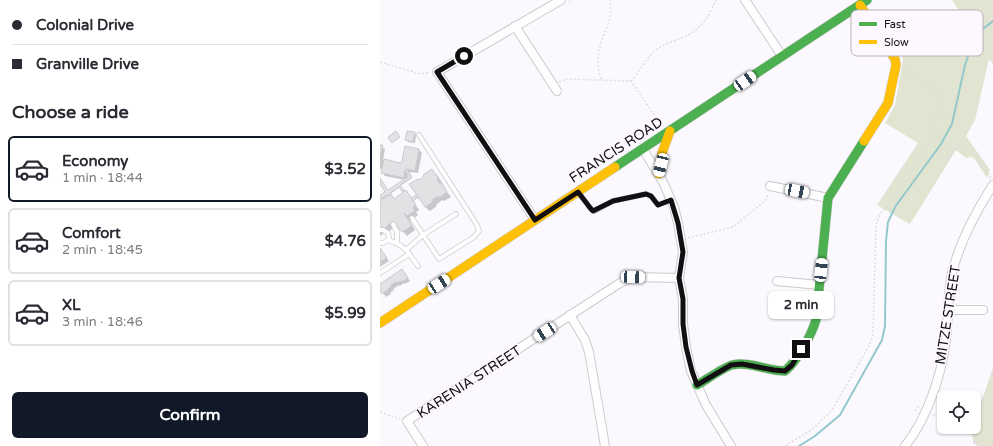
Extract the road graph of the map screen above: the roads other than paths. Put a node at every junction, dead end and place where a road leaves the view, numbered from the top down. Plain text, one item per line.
1 (561, 0) edge
2 (745, 0) edge
3 (864, 3) edge
4 (853, 10) edge
5 (851, 11) edge
6 (515, 26) junction
7 (782, 56) junction
8 (894, 56) edge
9 (555, 88) road end
10 (670, 131) junction
11 (419, 135) dead end
12 (643, 149) junction
13 (659, 174) junction
14 (993, 185) edge
15 (770, 186) road end
16 (578, 192) junction
17 (990, 196) edge
18 (828, 198) junction
19 (671, 200) junction
20 (456, 214) dead end
21 (412, 218) dead end
22 (535, 220) junction
23 (393, 224) dead end
24 (380, 230) edge
25 (423, 235) junction
26 (388, 240) junction
27 (380, 243) edge
28 (397, 243) junction
29 (408, 252) junction
30 (418, 266) dead end
31 (380, 272) edge
32 (679, 278) junction
33 (777, 281) dead end
34 (819, 285) junction
35 (948, 310) junction
36 (983, 310) dead end
37 (570, 316) junction
38 (380, 323) edge
39 (697, 385) junction
40 (423, 446) edge
41 (605, 446) edge
42 (731, 446) edge
43 (905, 446) edge

1 - 6 street
2 - 7 street
3 - 4 main road, FRANCIS ROAD
5 - 7 main road, FRANCIS ROAD
6 - 9 street
6 - 22 street
7 - 10 main road, FRANCIS ROAD
8 - 18 main road
10 - 12 main road, FRANCIS ROAD
10 - 13 main road
11 - 25 lane
12 - 13 street
12 - 16 main road, FRANCIS ROAD
13 - 19 street
14 - 17 street, MITZE STREET
15 - 18 street
16 - 19 lane
16 - 22 main road, FRANCIS ROAD
17 - 35 street, MITZE STREET
18 - 34 main road
19 - 32 street
20 - 25 lane
21 - 25 lane
22 - 38 main road, FRANCIS ROAD
23 - 28 lane
24 - 26 lane
25 - 29 lane
26 - 27 lane
26 - 28 lane
28 - 29 lane
29 - 30 lane
29 - 31 lane
32 - 37 street, KARENIA STREET
32 - 39 street
33 - 34 street
34 - 39 main road
35 - 36 street
35 - 43 street, MITZE STREET
37 - 40 street, KARENIA STREET
37 - 41 street
39 - 42 street

